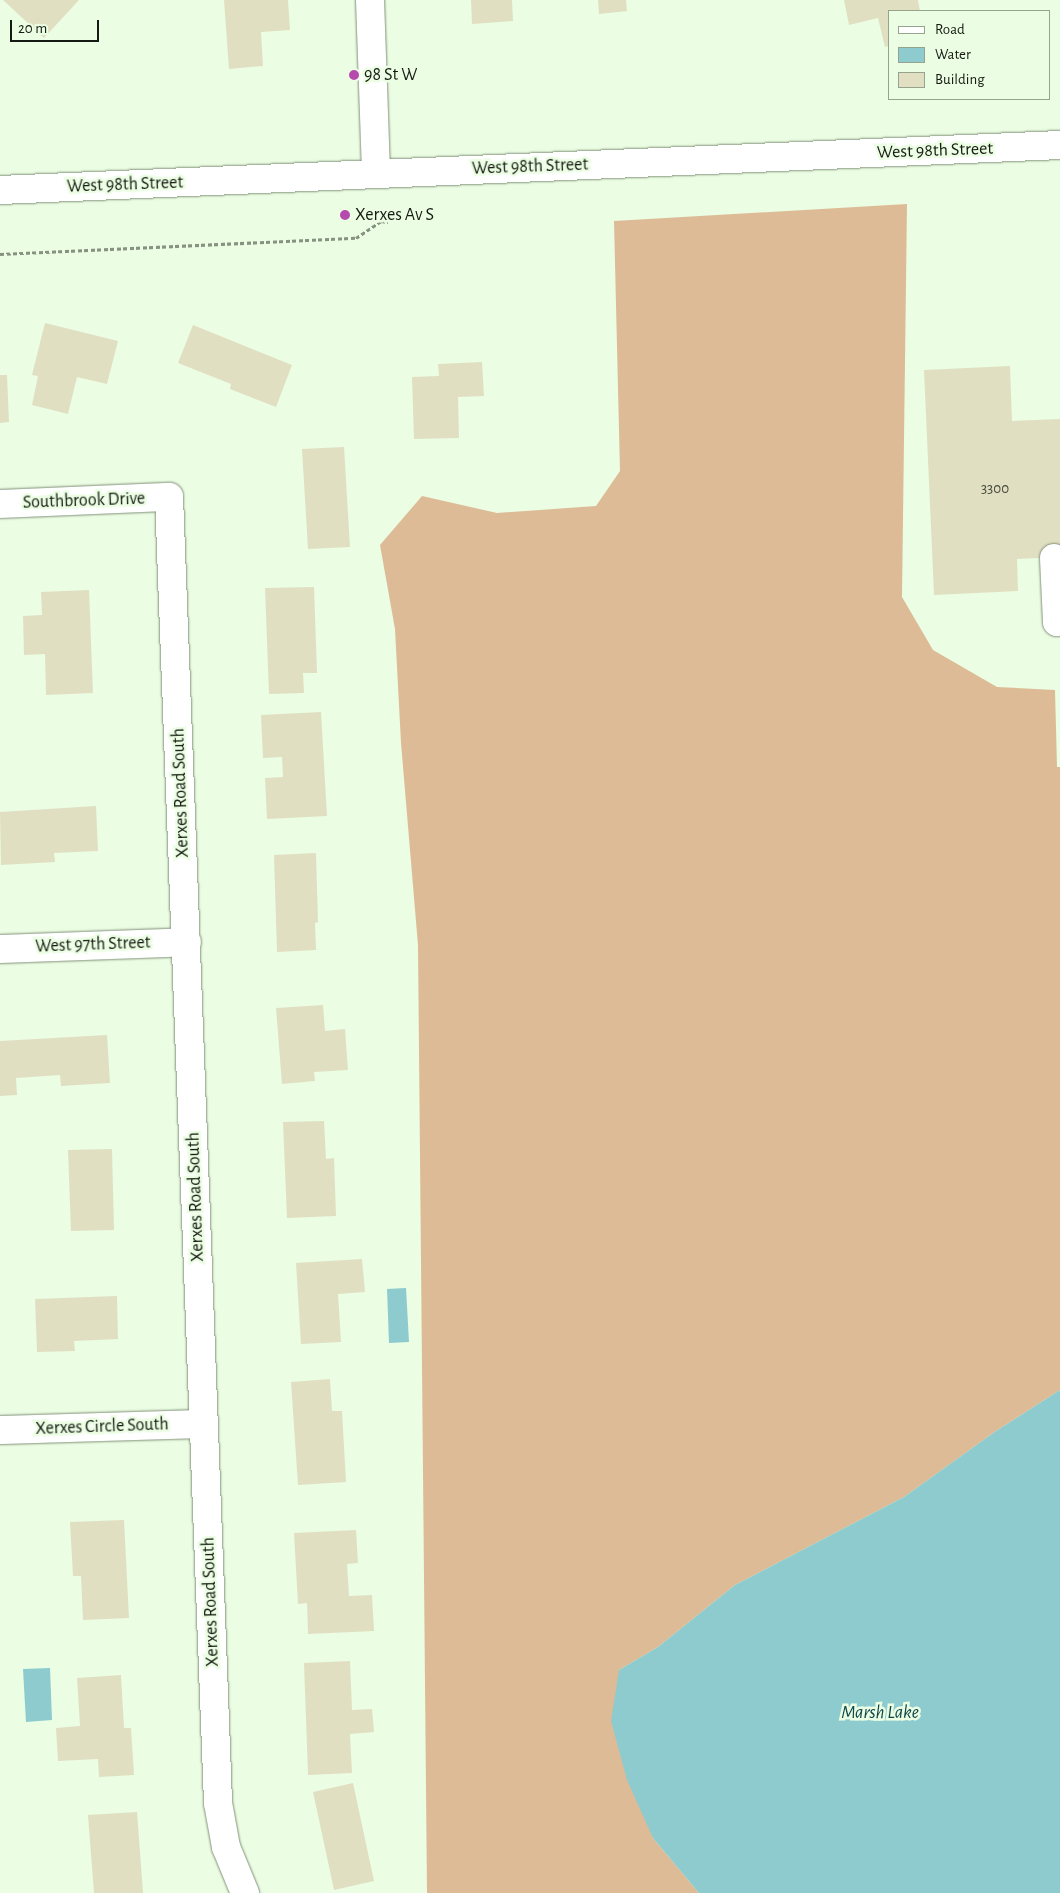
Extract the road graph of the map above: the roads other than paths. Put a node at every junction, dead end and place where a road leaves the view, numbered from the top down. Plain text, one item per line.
1 (370, 0) edge
2 (1060, 145) edge
3 (376, 174) junction
4 (0, 190) edge
5 (169, 497) joint
6 (0, 504) edge
7 (1054, 558) dead end
8 (1060, 621) edge
9 (187, 942) junction
10 (0, 949) edge
11 (204, 1424) junction
12 (0, 1430) edge
13 (245, 1893) edge

1 - 3 street
2 - 3 street, West 98th Street
3 - 4 street, West 98th Street
5 - 6 street, Southbrook Drive
5 - 9 street, Xerxes Road South
7 - 8 street
9 - 10 street, West 97th Street
9 - 11 street, Xerxes Road South
11 - 12 street, Xerxes Circle South
11 - 13 street, Xerxes Road South

